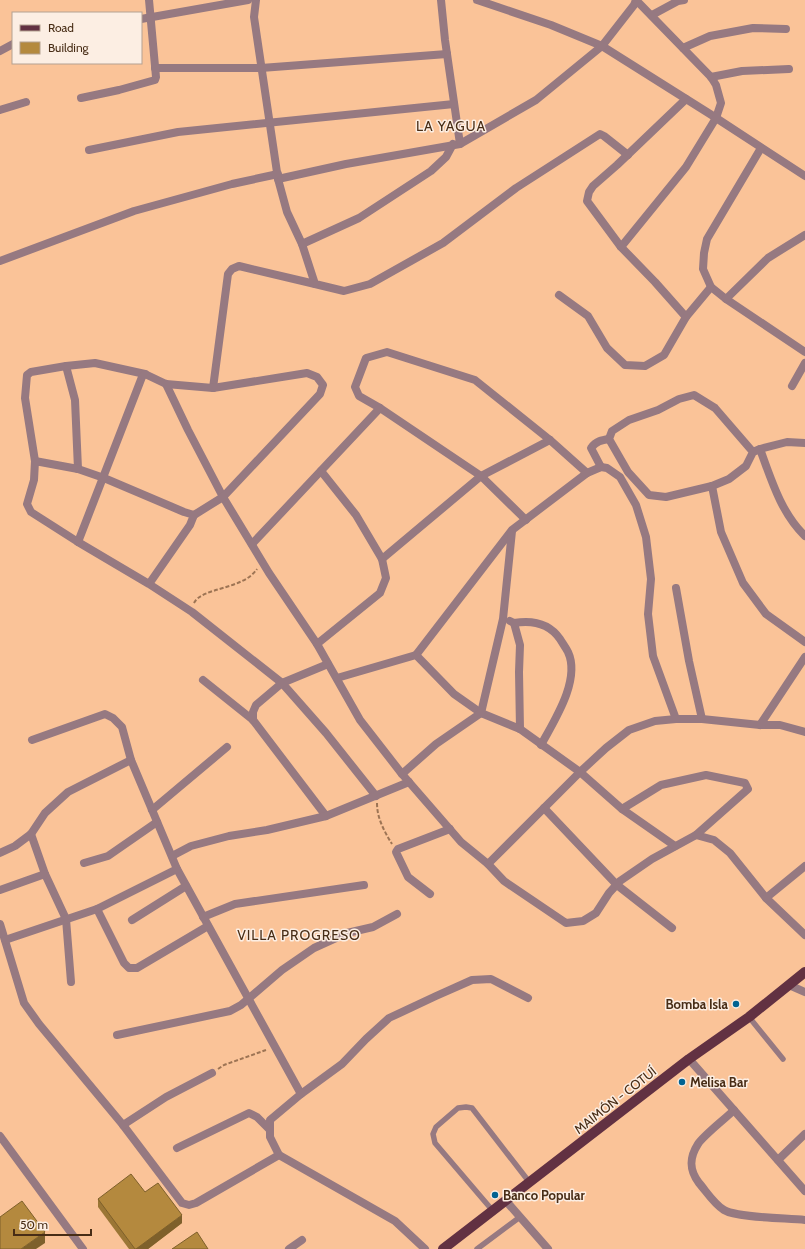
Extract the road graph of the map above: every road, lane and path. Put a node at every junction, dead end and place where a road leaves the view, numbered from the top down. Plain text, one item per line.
1 (149, 0) edge
2 (248, 0) edge
3 (256, 0) edge
4 (441, 0) edge
5 (477, 0) edge
6 (636, 0) edge
7 (684, 0) edge
8 (652, 15) junction
9 (151, 18) junction
10 (142, 19) edge
11 (786, 30) dead end
12 (12, 45) edge
13 (602, 46) junction
14 (683, 48) junction
15 (0, 51) edge
16 (447, 54) junction
17 (155, 68) junction
18 (261, 68) junction
19 (789, 69) dead end
20 (711, 77) junction
21 (81, 98) dead end
22 (686, 99) junction
23 (26, 102) dead end
24 (454, 104) junction
25 (0, 110) edge
26 (716, 118) junction
27 (270, 122) junction
28 (457, 144) junction
29 (761, 148) junction
30 (89, 150) dead end
31 (628, 155) junction
32 (278, 176) junction
33 (805, 176) edge
34 (805, 235) edge
35 (302, 244) junction
36 (621, 247) junction
37 (0, 261) edge
38 (315, 284) junction
39 (711, 287) junction
40 (559, 294) dead end
41 (726, 299) junction
42 (686, 317) junction
43 (805, 352) edge
44 (805, 363) edge
45 (66, 366) junction
46 (144, 374) junction
47 (166, 384) junction
48 (792, 386) dead end
49 (213, 388) junction
50 (380, 408) junction
51 (609, 439) junction
52 (550, 440) junction
53 (805, 443) edge
54 (757, 450) junction
55 (35, 461) junction
56 (601, 467) junction
57 (78, 469) junction
58 (321, 471) junction
59 (587, 473) junction
60 (481, 476) junction
61 (104, 478) junction
62 (712, 486) junction
63 (223, 497) junction
64 (194, 515) junction
65 (526, 520) junction
66 (512, 530) junction
67 (805, 536) edge
68 (78, 542) junction
69 (252, 544) junction
70 (382, 559) junction
71 (262, 562) junction
72 (149, 584) junction
73 (676, 588) dead end
74 (192, 612) junction
75 (503, 619) junction
76 (514, 623) junction
77 (805, 642) edge
78 (317, 644) junction
79 (416, 655) junction
80 (805, 657) edge
81 (328, 664) junction
82 (337, 678) junction
83 (203, 680) dead end
84 (282, 683) junction
85 (481, 713) junction
86 (676, 719) junction
87 (702, 719) junction
88 (253, 720) junction
89 (760, 725) junction
90 (520, 729) junction
91 (805, 732) edge
92 (32, 740) dead end
93 (541, 745) junction
94 (227, 747) dead end
95 (131, 760) junction
96 (580, 772) junction
97 (402, 774) junction
98 (409, 782) junction
99 (376, 796) junction
100 (544, 808) junction
101 (622, 809) junction
102 (152, 810) junction
103 (326, 816) junction
104 (157, 822) junction
105 (450, 828) junction
106 (31, 834) junction
107 (696, 835) junction
108 (675, 846) junction
109 (396, 852) junction
110 (0, 853) edge
111 (172, 856) junction
112 (84, 863) dead end
113 (488, 864) junction
114 (805, 866) edge
115 (176, 869) junction
116 (45, 874) junction
117 (364, 885) dead end
118 (617, 885) junction
119 (186, 886) junction
120 (0, 890) edge
121 (430, 894) dead end
122 (766, 898) junction
123 (97, 909) junction
124 (397, 914) dead end
125 (203, 917) junction
126 (66, 919) junction
127 (132, 920) dead end
128 (208, 926) junction
129 (0, 927) edge
130 (672, 928) dead end
131 (805, 934) edge
132 (5, 940) junction
133 (805, 972) edge
134 (71, 982) dead end
135 (789, 985) junction
136 (805, 992) edge
137 (528, 998) dead end
138 (248, 999) junction
139 (749, 1017) junction
140 (117, 1035) dead end
141 (275, 1046) junction
142 (689, 1059) junction
143 (783, 1059) dead end
144 (212, 1074) joint
145 (301, 1094) junction
146 (734, 1110) junction
147 (123, 1125) junction
148 (269, 1128) junction
149 (805, 1134) edge
150 (0, 1136) edge
151 (177, 1148) dead end
152 (279, 1155) junction
153 (778, 1160) junction
154 (530, 1182) junction
155 (805, 1191) edge
156 (506, 1201) junction
157 (493, 1211) junction
158 (520, 1216) junction
159 (805, 1220) edge
160 (302, 1240) dead end
161 (83, 1249) edge
162 (289, 1249) edge
163 (425, 1249) edge
164 (443, 1249) edge
165 (476, 1249) edge
166 (548, 1249) edge

1 - 9 street
2 - 9 street
3 - 18 street
4 - 16 street
5 - 13 street
6 - 8 street
6 - 13 street
7 - 8 street
8 - 14 street
9 - 10 street
9 - 17 street
11 - 14 street
12 - 15 street
13 - 22 street
13 - 28 street
14 - 20 street
16 - 18 street
16 - 24 street
17 - 18 street
17 - 21 street
18 - 27 street
19 - 20 street
20 - 26 street
22 - 26 street
22 - 31 street
23 - 25 street
24 - 27 street
24 - 28 street
26 - 29 street
26 - 36 street
27 - 30 street
27 - 32 street
28 - 32 street
28 - 35 street
29 - 33 street
29 - 39 street
31 - 36 street
31 - 38 street
32 - 35 street
32 - 37 street
34 - 41 street
35 - 38 street
36 - 42 street
38 - 49 street
39 - 41 street
39 - 42 street
40 - 42 street
41 - 43 street
44 - 48 street
45 - 46 street
45 - 55 street
45 - 57 street
46 - 47 street
46 - 61 street
47 - 49 street
47 - 63 street
49 - 63 street
50 - 52 street
50 - 58 street
50 - 60 street
51 - 54 street
51 - 56 street
51 - 62 street
52 - 59 street
52 - 60 street
53 - 54 street
54 - 62 street
54 - 67 street
55 - 57 street
55 - 68 street
56 - 59 street
56 - 86 street
57 - 61 street
58 - 69 street
58 - 70 street
59 - 65 street
60 - 65 street
60 - 70 street
61 - 64 street
61 - 68 street
62 - 77 street
63 - 64 street
63 - 69 street
64 - 72 street
65 - 66 street
66 - 75 street
66 - 79 street
68 - 72 street
69 - 71 street
70 - 78 street
71 - 74 path
71 - 78 street
72 - 74 street
73 - 87 street
74 - 84 street
75 - 76 street
75 - 85 street
76 - 90 street
76 - 93 street
78 - 81 street
79 - 82 street
79 - 85 street
80 - 89 street
81 - 82 street
81 - 84 street
82 - 97 street
83 - 88 street
84 - 88 street
84 - 99 street
85 - 90 street
85 - 97 street
86 - 87 street
86 - 96 street
87 - 89 street
88 - 103 street
89 - 91 street
90 - 93 street
92 - 95 street
93 - 96 street
94 - 102 street
95 - 102 street
95 - 106 street
96 - 100 street
96 - 101 street
97 - 98 street
98 - 99 street
98 - 105 street
99 - 103 street
99 - 109 path
100 - 113 street
100 - 118 street
101 - 107 street
101 - 108 street
102 - 104 street
103 - 111 street
104 - 111 street
104 - 112 street
105 - 109 street
105 - 113 street
106 - 110 street
106 - 116 street
107 - 108 street
107 - 122 street
108 - 118 street
109 - 121 street
111 - 115 street
113 - 118 street
114 - 122 street
115 - 119 street
115 - 123 street
116 - 120 street
116 - 126 street
117 - 125 street
118 - 130 street
119 - 125 street
119 - 127 street
122 - 131 street
123 - 126 street
123 - 128 street
124 - 138 street
125 - 128 street
126 - 132 street
126 - 134 street
128 - 138 street
129 - 132 street
132 - 147 street
133 - 135 main road, MAIMÓN - COTUÍ
135 - 136 street
135 - 139 main road, MAIMÓN - COTUÍ
137 - 145 street
138 - 140 street
138 - 141 street
139 - 142 main road, MAIMÓN - COTUÍ
139 - 143 lane
141 - 144 path
141 - 145 street
142 - 146 street
142 - 154 main road, MAIMÓN - COTUÍ
144 - 147 street
145 - 148 street
146 - 153 street
146 - 159 street
147 - 152 street
148 - 151 street
148 - 152 street
149 - 153 street
150 - 161 street
152 - 163 street
153 - 155 street
154 - 156 main road, MAIMÓN - COTUÍ
154 - 157 lane
156 - 157 main road, MAIMÓN - COTUÍ
156 - 158 street
157 - 164 main road, MAIMÓN - COTUÍ
158 - 165 lane
158 - 166 street
160 - 162 street

